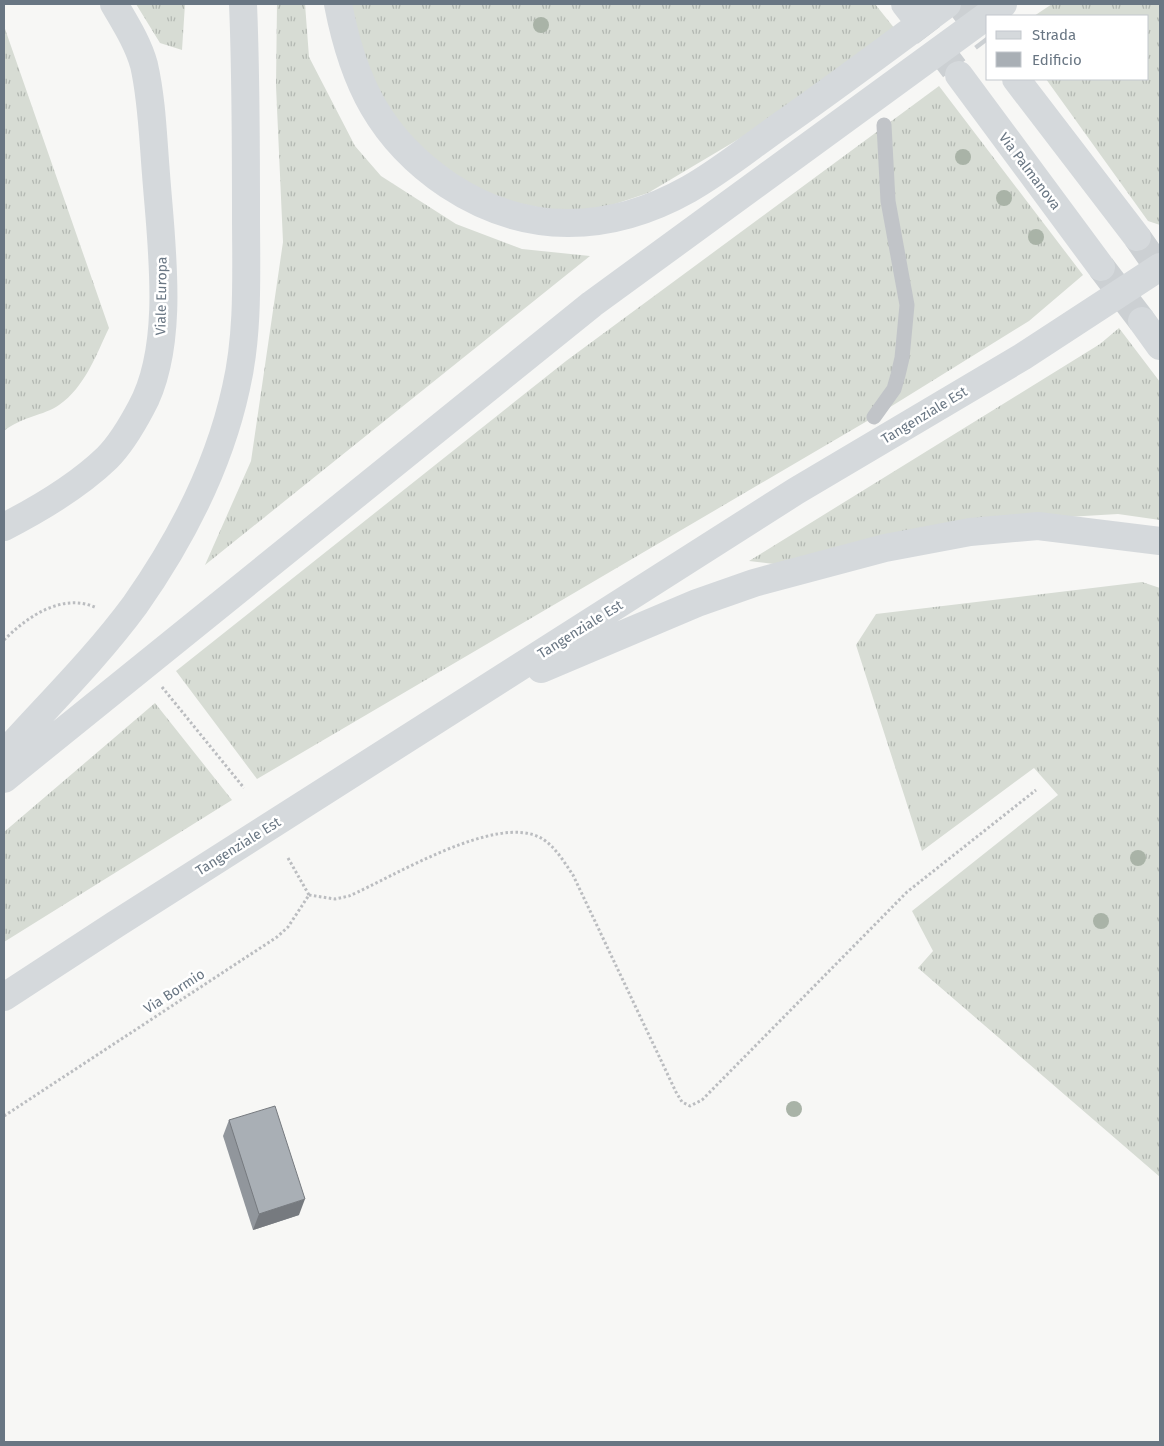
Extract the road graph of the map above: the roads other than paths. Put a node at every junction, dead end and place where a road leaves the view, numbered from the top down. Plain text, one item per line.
1 (114, 4) edge
2 (243, 4) edge
3 (253, 4) edge
4 (338, 4) edge
5 (947, 4) edge
6 (1003, 4) edge
7 (988, 15) edge
8 (986, 16) edge
9 (246, 65) junction
10 (958, 75) tunnel mouth
11 (1017, 80) edge
12 (884, 125) dead end
13 (1137, 237) tunnel mouth
14 (1101, 267) tunnel mouth
15 (1160, 267) edge
16 (1142, 321) tunnel mouth
17 (1160, 346) edge
18 (874, 417) dead end
19 (4, 527) edge
20 (1160, 541) edge
21 (466, 701) junction
22 (4, 754) edge
23 (4, 779) edge
24 (4, 997) edge

1 - 19 main road, Viale Europa
2 - 9 main road
3 - 9 main road
4 - 5 main road
6 - 7 main road
8 - 23 main road
9 - 22 main road
10 - 14 main road, Via Palmanova
11 - 13 main road
12 - 18 lane
15 - 21 main road, Tangenziale Est
16 - 17 main road
20 - 21 main road
21 - 24 main road, Tangenziale Est

